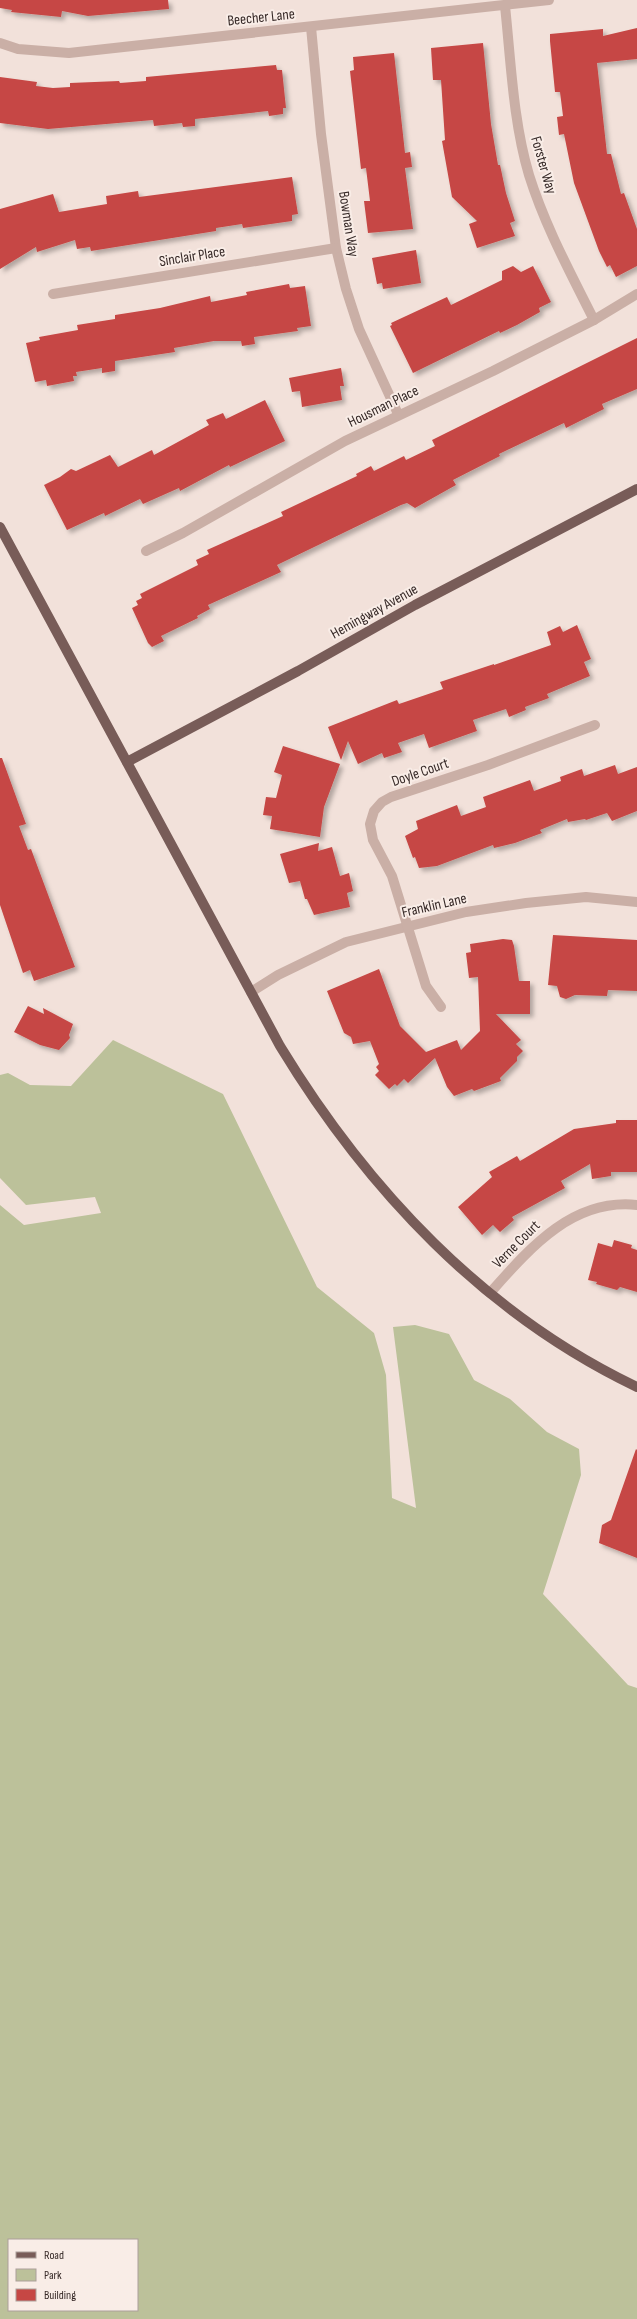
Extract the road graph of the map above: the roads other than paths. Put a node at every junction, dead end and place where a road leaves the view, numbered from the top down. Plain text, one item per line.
1 (549, 0) edge
2 (505, 6) junction
3 (311, 27) junction
4 (0, 44) edge
5 (336, 248) junction
6 (53, 294) dead end
7 (637, 294) edge
8 (594, 320) junction
9 (398, 414) junction
10 (637, 489) edge
11 (0, 526) edge
12 (146, 551) dead end
13 (595, 725) dead end
14 (127, 762) junction
15 (637, 902) edge
16 (406, 926) junction
17 (251, 992) junction
18 (441, 1007) dead end
19 (637, 1205) edge
20 (490, 1293) junction
21 (637, 1387) edge

1 - 2 street, Beecher Lane
2 - 3 street, Beecher Lane
2 - 8 street, Forster Way
3 - 4 street, Beecher Lane
3 - 5 street, Bowman Way
5 - 6 street, Sinclair Place
5 - 9 street, Bowman Way
7 - 8 street, Housman Place
8 - 9 street, Housman Place
9 - 12 street, Housman Place
10 - 14 main road, Hemingway Avenue
11 - 14 main road
13 - 16 street, Doyle Court
14 - 17 main road
15 - 16 street, Franklin Lane
16 - 17 street, Franklin Lane
16 - 18 street, Doyle Court
17 - 20 main road
19 - 20 street, Verne Court
20 - 21 main road

